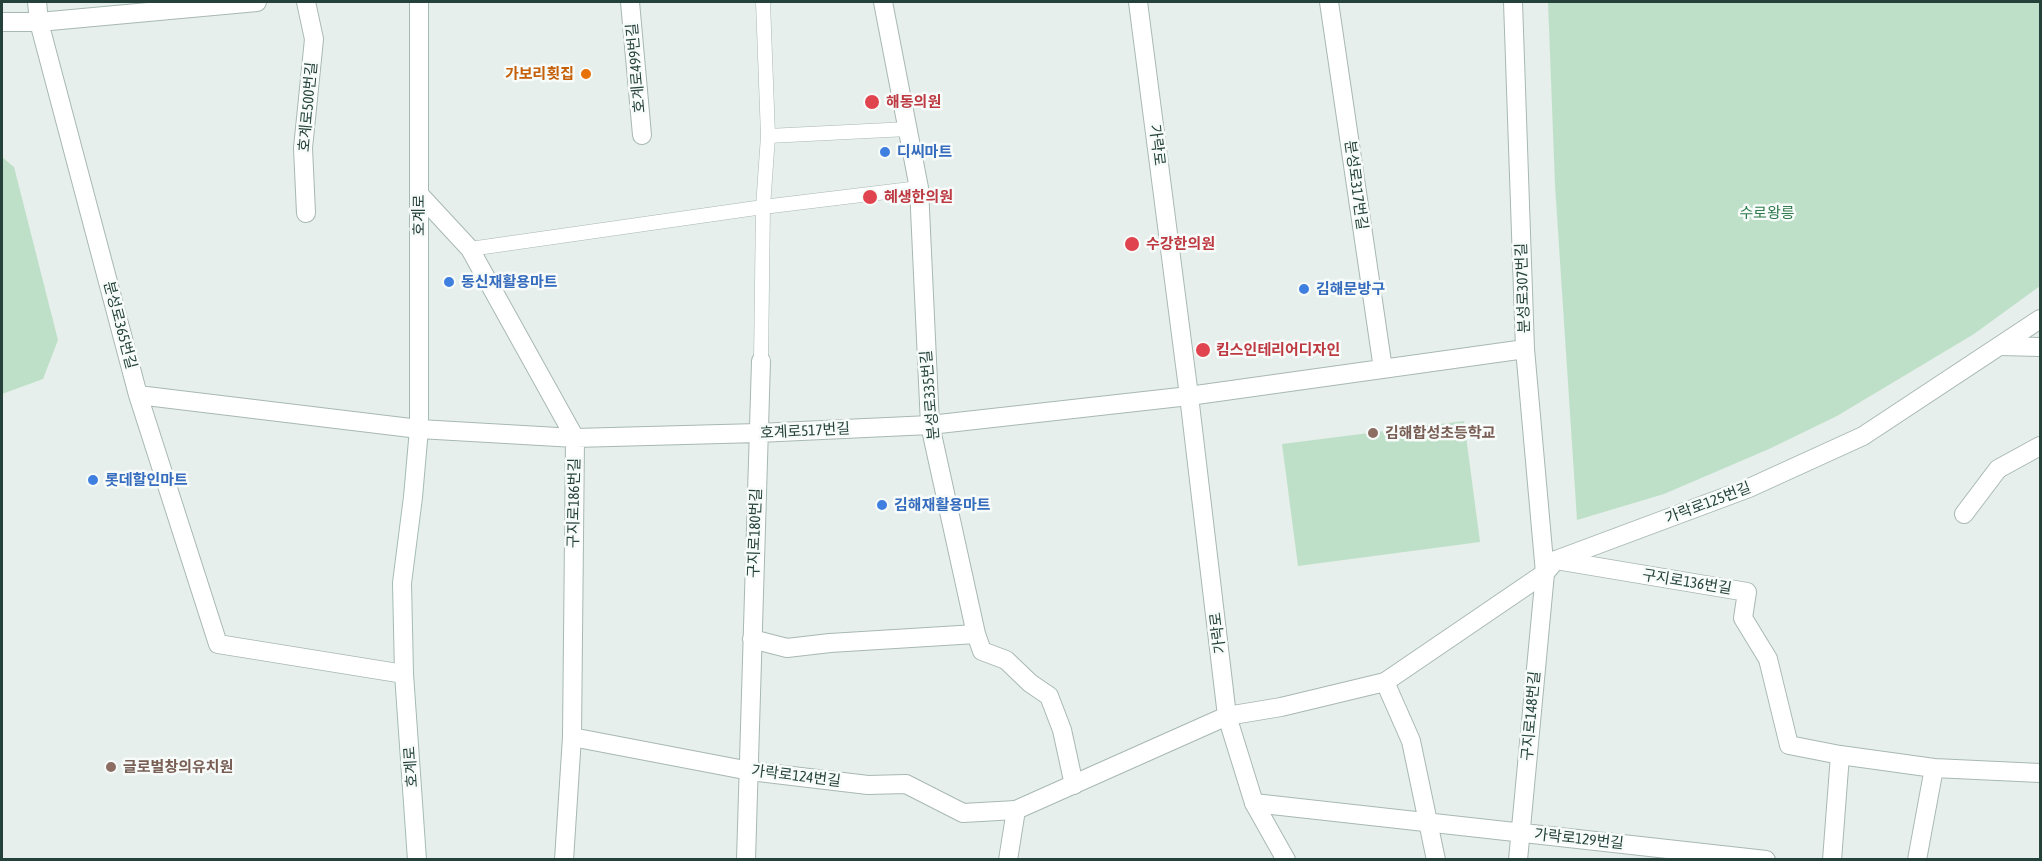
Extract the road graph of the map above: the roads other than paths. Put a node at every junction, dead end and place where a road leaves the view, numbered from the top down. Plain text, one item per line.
1 (37, 2) edge
2 (257, 2) edge
3 (306, 2) edge
4 (419, 2) edge
5 (630, 2) edge
6 (763, 2) edge
7 (883, 2) edge
8 (1138, 2) edge
9 (1329, 2) edge
10 (1513, 2) edge
11 (39, 22) junction
12 (2, 23) edge
13 (908, 129) junction
14 (642, 135) dead end
15 (768, 136) junction
16 (919, 188) junction
17 (419, 195) junction
18 (763, 207) junction
19 (306, 213) dead end
20 (470, 249) junction
21 (2040, 319) edge
22 (2000, 346) junction
23 (2040, 347) edge
24 (1525, 349) junction
25 (761, 361) joint
26 (1383, 369) junction
27 (138, 395) junction
28 (1190, 396) junction
29 (930, 425) junction
30 (419, 429) junction
31 (758, 433) junction
32 (575, 438) junction
33 (2040, 446) edge
34 (1964, 514) dead end
35 (1550, 567) junction
36 (976, 634) junction
37 (752, 639) junction
38 (404, 674) junction
39 (1385, 682) junction
40 (1227, 716) junction
41 (572, 738) junction
42 (1840, 755) junction
43 (1934, 768) junction
44 (750, 771) junction
45 (2040, 773) edge
46 (1074, 785) junction
47 (1254, 803) junction
48 (1016, 810) junction
49 (1427, 822) junction
50 (1521, 832) junction
51 (1670, 854) edge
52 (417, 860) edge
53 (564, 860) edge
54 (746, 860) edge
55 (1008, 860) edge
56 (1286, 860) edge
57 (1436, 860) edge
58 (1518, 860) edge
59 (1766, 860) edge
60 (1832, 860) edge
61 (1917, 860) edge

1 - 11 street, 분성로365번길
2 - 11 street
3 - 19 street, 호계로500번길
4 - 17 street, 호계로
5 - 14 street, 호계로499번길
6 - 15 street, 구지로180번길
7 - 13 street, 분성로335번길
8 - 28 street, 가락로
9 - 26 street, 분성로317번길
10 - 24 street, 분성로307번길
11 - 12 street
11 - 27 street, 분성로365번길
13 - 15 street
13 - 16 street, 분성로335번길
15 - 18 street, 구지로180번길
16 - 18 street
16 - 29 street, 분성로335번길
17 - 20 street, 구지로186번길
17 - 30 street, 호계로
18 - 20 street
18 - 25 street, 구지로180번길
20 - 32 street, 구지로186번길
21 - 22 street, 가락로125번길
22 - 23 street
22 - 35 street, 가락로125번길
24 - 26 street
24 - 35 street, 분성로307번길
25 - 31 street, 구지로180번길
26 - 28 street
27 - 30 street
27 - 38 street, 분성로365번길
28 - 29 street, 호계로517번길
28 - 40 street, 가락로
29 - 31 street, 호계로517번길
29 - 36 street, 분성로335번길
30 - 32 street, 호계로517번길
30 - 38 street, 호계로
31 - 32 street, 호계로517번길
31 - 37 street, 구지로180번길
32 - 41 street, 구지로186번길
33 - 34 street
35 - 39 street, 가락로125번길
35 - 42 street, 구지로136번길
35 - 50 street, 구지로148번길
36 - 37 street
36 - 46 street, 분성로335번길
37 - 44 street, 구지로180번길
38 - 52 street, 호계로
39 - 40 street, 가락로125번길
39 - 49 street
40 - 46 street, 가락로124번길
40 - 47 street, 가락로
41 - 44 street, 가락로124번길
41 - 53 street, 구지로186번길
42 - 43 street, 구지로136번길
42 - 60 street
43 - 45 street, 구지로136번길
43 - 61 street
44 - 48 street, 가락로124번길
44 - 54 street, 구지로180번길
46 - 48 street, 가락로124번길
47 - 49 street, 가락로129번길
47 - 56 street, 가락로
48 - 55 street
49 - 50 street, 가락로129번길
49 - 57 street
50 - 51 street, 가락로129번길
50 - 58 street, 구지로148번길
51 - 59 street, 가락로129번길

